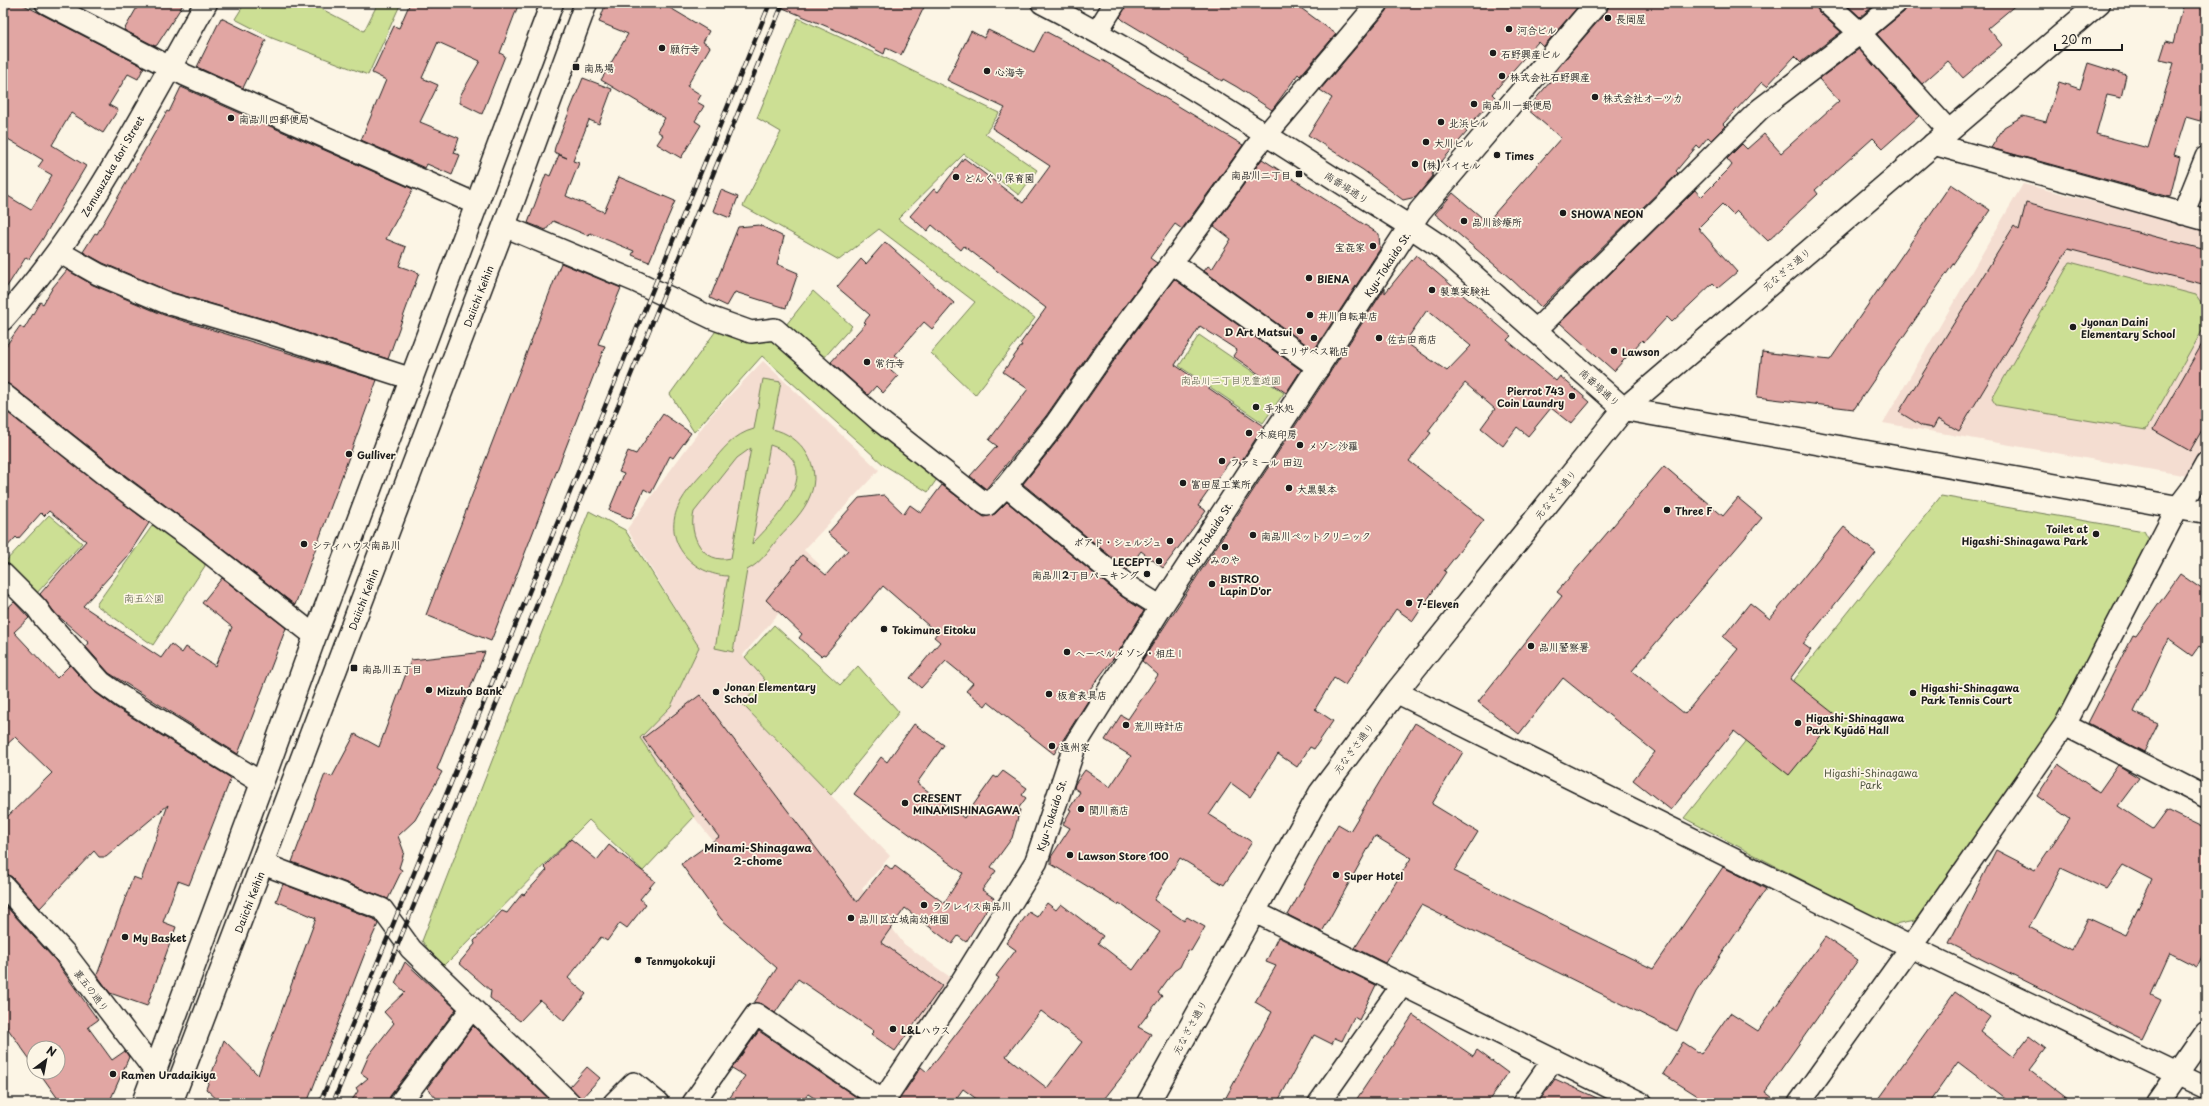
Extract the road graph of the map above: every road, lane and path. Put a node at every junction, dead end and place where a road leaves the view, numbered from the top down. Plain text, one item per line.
1 (46, 3) edge
2 (206, 3) edge
3 (552, 3) edge
4 (586, 3) edge
5 (1042, 3) edge
6 (1115, 3) edge
7 (1378, 3) edge
8 (1597, 3) edge
9 (1827, 3) edge
10 (1896, 3) edge
11 (2099, 3) edge
12 (1097, 32) junction
13 (1860, 33) junction
14 (169, 67) junction
15 (1266, 135) junction
16 (1941, 138) junction
17 (2206, 157) edge
18 (476, 204) junction
19 (2183, 214) junction
20 (2206, 220) edge
21 (504, 226) junction
22 (1411, 227) junction
23 (59, 252) junction
24 (1172, 263) junction
25 (3, 319) edge
26 (1536, 330) junction
27 (1319, 368) junction
28 (412, 379) junction
29 (3, 394) edge
30 (1624, 409) junction
31 (2206, 463) edge
32 (1006, 486) junction
33 (2178, 507) junction
34 (2206, 512) edge
35 (3, 574) edge
36 (1161, 607) junction
37 (315, 636) junction
38 (1396, 692) junction
39 (2065, 725) junction
40 (262, 783) junction
41 (2206, 797) edge
42 (263, 864) junction
43 (3, 885) edge
44 (1253, 911) junction
45 (1911, 947) junction
46 (1402, 985) junction
47 (472, 1008) junction
48 (2206, 1033) edge
49 (1553, 1060) junction
50 (155, 1071) junction
51 (2177, 1074) junction
52 (2206, 1088) edge
53 (882, 1102) edge
54 (143, 1103) edge
55 (170, 1103) edge
56 (400, 1103) edge
57 (570, 1103) edge
58 (614, 1103) edge
59 (658, 1103) edge
60 (693, 1103) edge
61 (1148, 1103) edge
62 (1319, 1103) edge
63 (1523, 1103) edge
64 (1641, 1103) edge
65 (1799, 1103) edge
66 (2157, 1103) edge

1 - 14 street
2 - 14 main road, Zemusuzaka dori Street
3 - 18 main road
4 - 21 main road, Daiichi Keihin
5 - 12 street, 南番場通り
6 - 12 street
7 - 15 street
8 - 22 main road, Kyu-Tokaido St.
9 - 13 street
10 - 13 street
11 - 16 main road, 元なぎさ通り
12 - 15 street, 南番場通り
13 - 16 street
13 - 26 street
14 - 18 street
14 - 23 main road, Zemusuzaka dori Street
15 - 22 street, 南番場通り
15 - 24 street
16 - 19 street
16 - 30 main road, 元なぎさ通り
17 - 19 street
18 - 28 main road
19 - 20 street
21 - 32 street
21 - 42 main road, Daiichi Keihin
22 - 26 main road, 南番場通り
22 - 27 main road, Kyu-Tokaido St.
23 - 25 main road, Zemusuzaka dori Street
23 - 28 street
24 - 27 street
24 - 32 street
26 - 30 main road, 南番場通り
27 - 36 main road, Kyu-Tokaido St.
28 - 37 main road
29 - 37 street
30 - 33 main road
30 - 38 main road, 元なぎさ通り
31 - 33 street
32 - 36 street
33 - 34 main road
33 - 39 street
35 - 40 street
36 - 53 main road, Kyu-Tokaido St.
37 - 40 main road
38 - 44 main road, 元なぎさ通り
38 - 45 street
39 - 41 street
39 - 45 street
40 - 50 main road
42 - 47 street
42 - 55 main road, Daiichi Keihin
43 - 50 street, 裏五の通り
44 - 46 street
44 - 61 main road, 元なぎさ通り
45 - 51 street
45 - 65 street
46 - 49 street
46 - 62 street
47 - 56 street
47 - 57 street
48 - 51 main road
49 - 63 street
49 - 64 street
50 - 54 main road
50 - 55 street, 裏五の通り
51 - 52 street
51 - 66 main road
53 - 60 street
58 - 59 street

